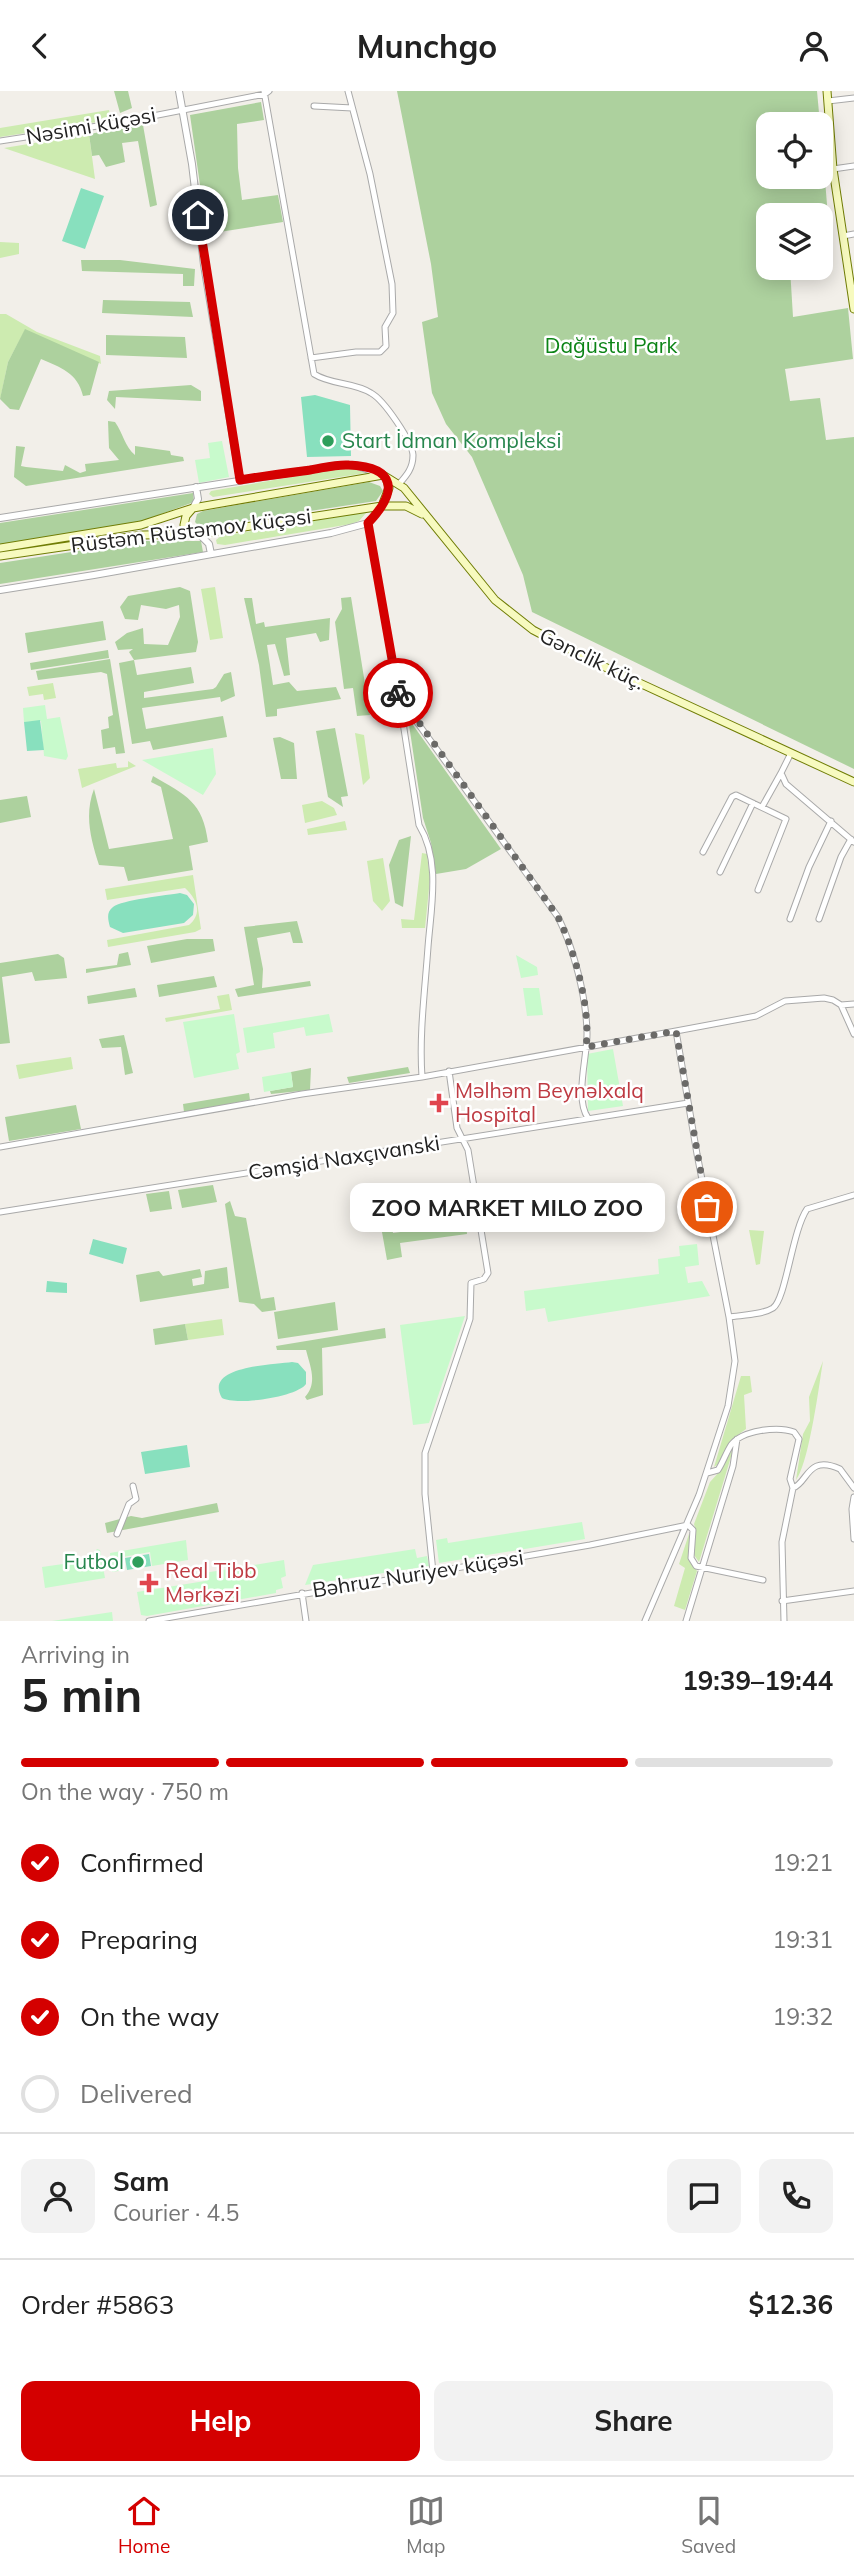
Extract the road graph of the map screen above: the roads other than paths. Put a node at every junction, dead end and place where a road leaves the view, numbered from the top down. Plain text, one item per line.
1 (179, 91) edge
2 (348, 91) edge
3 (827, 91) edge
4 (266, 92) edge
5 (854, 98) edge
6 (828, 101) junction
7 (314, 106) dead end
8 (352, 108) junction
9 (182, 109) junction
10 (829, 112) edge
11 (0, 141) edge
12 (854, 166) edge
13 (833, 169) joint
14 (854, 234) edge
15 (843, 236) junction
16 (854, 309) edge
17 (311, 358) junction
18 (383, 475) junction
19 (240, 480) junction
20 (402, 486) junction
21 (196, 487) junction
22 (382, 506) junction
23 (193, 508) junction
24 (0, 518) edge
25 (428, 519) junction
26 (368, 523) junction
27 (199, 534) junction
28 (0, 548) edge
29 (211, 554) junction
30 (0, 557) edge
31 (0, 590) edge
32 (399, 697) junction
33 (791, 753) junction
34 (781, 773) junction
35 (854, 782) edge
36 (753, 803) junction
37 (762, 807) junction
38 (831, 821) junction
39 (853, 841) edge
40 (703, 852) dead end
41 (720, 872) dead end
42 (758, 890) dead end
43 (790, 919) dead end
44 (819, 919) dead end
45 (854, 1004) edge
46 (841, 1005) junction
47 (676, 1031) junction
48 (854, 1034) edge
49 (586, 1047) junction
50 (449, 1071) junction
51 (422, 1077) junction
52 (688, 1103) junction
53 (588, 1118) junction
54 (462, 1139) junction
55 (0, 1147) edge
56 (854, 1195) edge
57 (0, 1212) edge
58 (729, 1317) junction
59 (737, 1439) junction
60 (707, 1473) junction
61 (133, 1486) dead end
62 (793, 1488) junction
63 (854, 1488) edge
64 (854, 1497) edge
65 (688, 1525) junction
66 (117, 1534) dead end
67 (854, 1539) edge
68 (701, 1567) junction
69 (433, 1572) junction
70 (763, 1580) dead end
71 (854, 1591) edge
72 (302, 1593) junction
73 (782, 1601) junction
74 (149, 1621) edge
75 (306, 1621) edge
76 (645, 1621) edge
77 (686, 1621) edge
78 (783, 1621) edge

1 - 9 street
2 - 8 street
3 - 6 main road
4 - 9 street, Nəsimi küçəsi
4 - 17 street
5 - 6 street
6 - 10 main road
7 - 8 street
8 - 17 street
9 - 11 street, Nəsimi küçəsi
9 - 19 street
12 - 13 street
13 - 15 main road
14 - 15 street
15 - 16 main road
17 - 20 street
18 - 19 street, Rüstəm Rüstəmov küçəsi
18 - 20 main road, Rüstəm Rüstəmov küçəsi
18 - 22 main road
18 - 23 main road, Rüstəm Rüstəmov küçəsi
19 - 21 street, Rüstəm Rüstəmov küçəsi
20 - 25 main road, Gənclik küç.
21 - 23 street
21 - 24 street, Rüstəm Rüstəmov küçəsi
22 - 25 main road, Rüstəm Rüstəmov küçəsi
22 - 26 street
22 - 27 main road, Rüstəm Rüstəmov küçəsi
23 - 27 main road
23 - 28 main road, Rüstəm Rüstəmov küçəsi
25 - 33 main road, Gənclik küç.
26 - 29 street, Rüstəm Rüstəmov küçəsi
26 - 32 street
27 - 29 street
27 - 30 main road, Rüstəm Rüstəmov küçəsi
29 - 31 street, Rüstəm Rüstəmov küçəsi
32 - 49 street
32 - 51 street
33 - 34 street
33 - 35 main road, Gənclik küç.
34 - 37 street
34 - 38 street
36 - 37 street
36 - 40 street
36 - 41 street
37 - 42 street
38 - 39 street
38 - 43 street
39 - 44 street
45 - 46 street
46 - 47 street
46 - 48 street
47 - 49 street
47 - 52 street
49 - 50 street
49 - 53 street
50 - 51 street
50 - 54 street
51 - 55 street
52 - 53 street, Cəmşid Naxçıvanski
52 - 58 street
53 - 54 street, Cəmşid Naxçıvanski
54 - 57 street, Cəmşid Naxçıvanski
54 - 69 street
56 - 58 street
58 - 60 street
59 - 60 street
59 - 62 street
59 - 68 street
60 - 65 street
61 - 66 street
62 - 63 street
62 - 73 street
64 - 67 street
65 - 68 street
65 - 69 street, Bəhruz Nuriyev küçəsi
65 - 76 street
68 - 70 street
68 - 77 street
69 - 72 street, Bəhruz Nuriyev küçəsi
71 - 73 street
72 - 74 street, Bəhruz Nuriyev küçəsi
72 - 75 street
73 - 78 street

